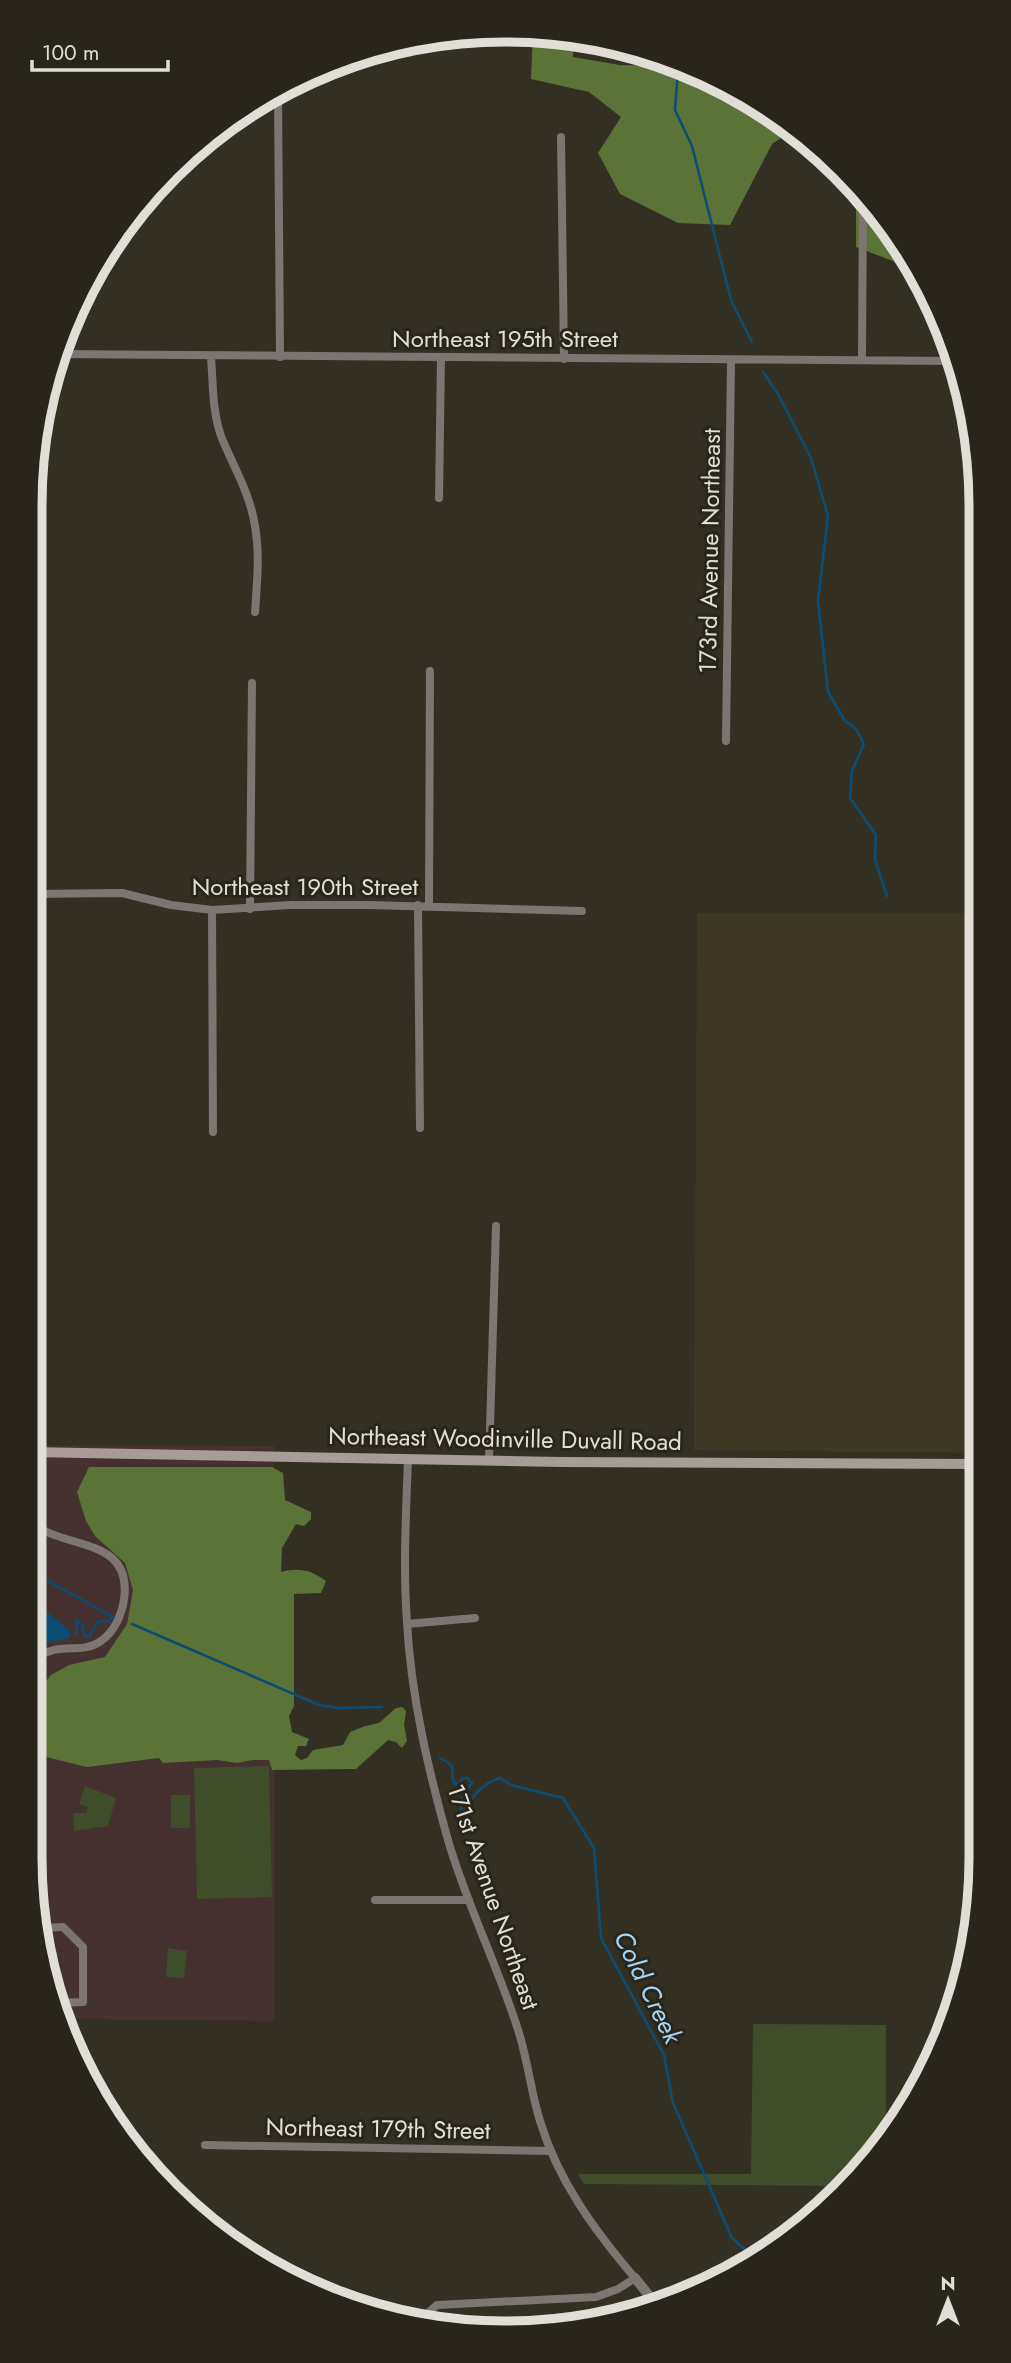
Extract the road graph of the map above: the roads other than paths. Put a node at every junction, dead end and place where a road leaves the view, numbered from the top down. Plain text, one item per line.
1 (278, 102) edge
2 (561, 137) dead end
3 (863, 211) edge
4 (68, 354) edge
5 (211, 356) junction
6 (280, 356) junction
7 (440, 358) junction
8 (564, 359) junction
9 (731, 360) junction
10 (862, 360) junction
11 (945, 361) edge
12 (439, 498) dead end
13 (255, 612) dead end
14 (430, 671) dead end
15 (252, 683) dead end
16 (726, 741) dead end
17 (42, 894) edge
18 (418, 905) junction
19 (429, 905) junction
20 (250, 909) junction
21 (212, 910) junction
22 (582, 911) dead end
23 (420, 1128) dead end
24 (213, 1132) dead end
25 (496, 1226) dead end
26 (42, 1452) edge
27 (408, 1458) junction
28 (489, 1461) junction
29 (969, 1464) edge
30 (42, 1529) edge
31 (475, 1618) dead end
32 (407, 1624) junction
33 (42, 1652) edge
34 (375, 1900) dead end
35 (469, 1900) junction
36 (48, 1928) edge
37 (66, 2003) edge
38 (205, 2145) dead end
39 (550, 2151) junction
40 (635, 2278) junction
41 (650, 2297) edge
42 (429, 2314) edge

1 - 6 street
2 - 8 street
3 - 10 street
4 - 5 street, Northeast 195th Street
5 - 6 street, Northeast 195th Street
5 - 13 street
6 - 7 street, Northeast 195th Street
7 - 8 street, Northeast 195th Street
7 - 12 street
8 - 9 street, Northeast 195th Street
9 - 10 street, Northeast 195th Street
9 - 16 street, 173rd Avenue Northeast
10 - 11 street, Northeast 195th Street
14 - 19 street
15 - 20 street
17 - 21 street, Northeast 190th Street
18 - 19 street, Northeast 190th Street
18 - 20 street, Northeast 190th Street
18 - 23 street
19 - 22 street, Northeast 190th Street
20 - 21 street, Northeast 190th Street
21 - 24 street
25 - 28 street
26 - 27 main road, Northeast Woodinville Duvall Road
27 - 28 main road, Northeast Woodinville Duvall Road
27 - 32 street, 171st Avenue Northeast
28 - 29 main road, Northeast Woodinville Duvall Road
30 - 33 street
31 - 32 street
32 - 35 street, 171st Avenue Northeast
34 - 35 street
35 - 39 street, 171st Avenue Northeast
36 - 37 street
38 - 39 street, Northeast 179th Street
39 - 40 street, 171st Avenue Northeast
40 - 41 street
40 - 42 street

